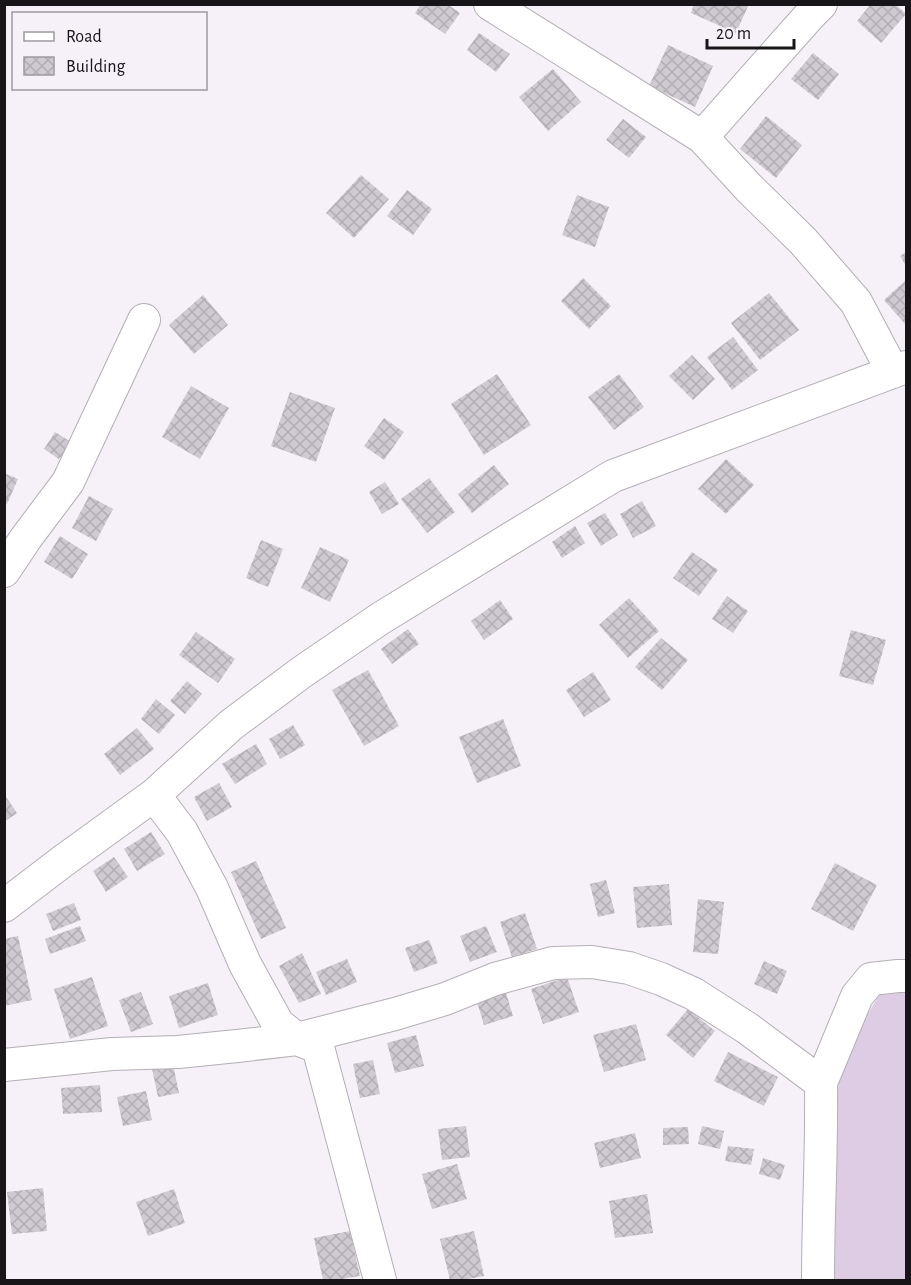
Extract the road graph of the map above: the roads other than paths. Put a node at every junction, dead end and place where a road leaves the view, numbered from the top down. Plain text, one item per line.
1 (490, 4) edge
2 (821, 4) edge
3 (702, 137) junction
4 (144, 320) dead end
5 (900, 370) edge
6 (4, 571) edge
7 (154, 795) junction
8 (5, 904) edge
9 (906, 976) edge
10 (297, 1039) junction
11 (4, 1065) edge
12 (821, 1083) junction
13 (380, 1281) edge
14 (818, 1281) edge

1 - 3 street
2 - 3 street
3 - 5 street
4 - 6 street
5 - 7 street
7 - 8 street
7 - 10 street
9 - 12 street
10 - 11 street
10 - 12 street
10 - 13 street
12 - 14 street

